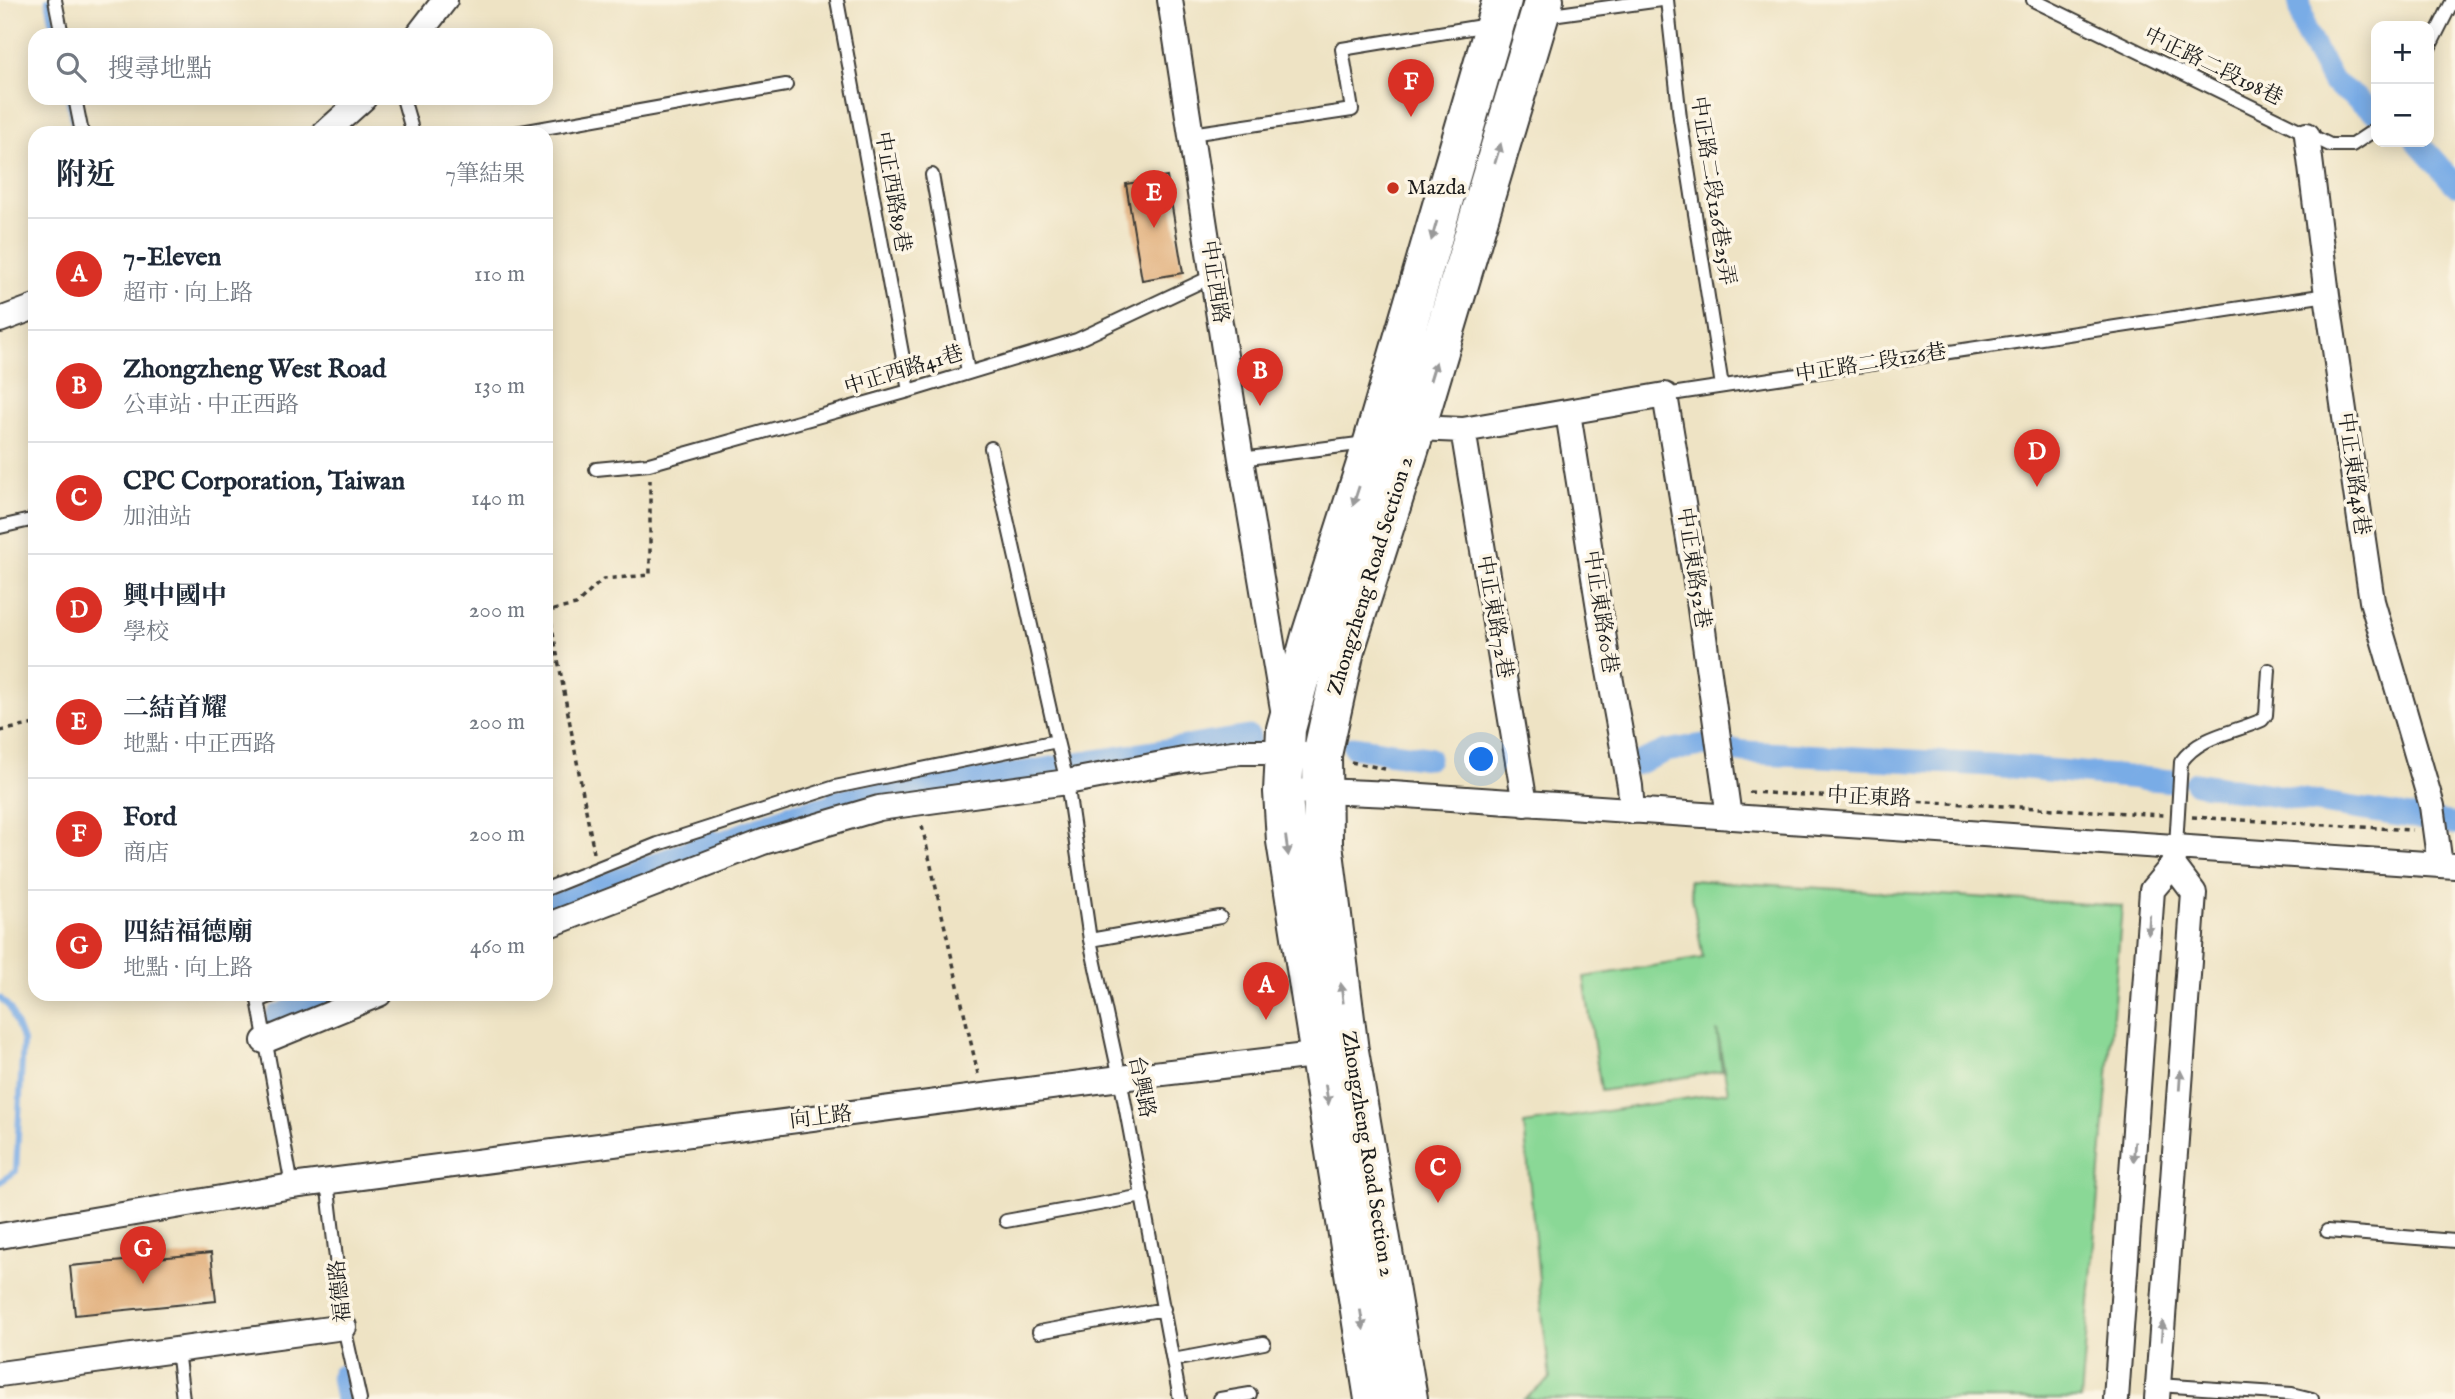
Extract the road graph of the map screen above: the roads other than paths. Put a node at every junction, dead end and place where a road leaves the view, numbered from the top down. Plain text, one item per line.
1 (55, 0) edge
2 (445, 0) edge
3 (837, 0) edge
4 (1170, 0) edge
5 (1661, 0) edge
6 (1667, 0) edge
7 (2033, 0) edge
8 (2453, 0) edge
9 (1519, 14) edge
10 (61, 28) edge
11 (423, 28) edge
12 (2434, 38) edge
13 (786, 85) dead end
14 (76, 105) edge
15 (356, 105) edge
16 (405, 105) edge
17 (81, 126) edge
18 (333, 126) edge
19 (411, 126) edge
20 (553, 126) edge
21 (2371, 132) edge
22 (1191, 134) junction
23 (2307, 135) junction
24 (932, 175) dead end
25 (1213, 276) junction
26 (2327, 295) junction
27 (28, 310) edge
28 (0, 320) edge
29 (968, 372) junction
30 (1723, 386) junction
31 (909, 391) junction
32 (1665, 396) junction
33 (1568, 412) junction
34 (1416, 428) junction
35 (1463, 430) junction
36 (1373, 442) junction
37 (991, 448) dead end
38 (1241, 459) junction
39 (596, 469) dead end
40 (28, 521) edge
41 (0, 527) edge
42 (2270, 670) dead end
43 (1285, 740) junction
44 (1057, 741) junction
45 (1321, 773) junction
46 (1067, 782) junction
47 (1283, 792) junction
48 (1525, 804) junction
49 (1632, 811) junction
50 (1729, 817) junction
51 (2175, 855) junction
52 (2447, 865) edge
53 (553, 886) edge
54 (1220, 917) dead end
55 (553, 923) edge
56 (1090, 940) junction
57 (258, 1001) edge
58 (362, 1001) edge
59 (264, 1041) junction
60 (1335, 1053) junction
61 (1120, 1078) junction
62 (327, 1181) junction
63 (292, 1186) junction
64 (1143, 1196) junction
65 (1006, 1221) dead end
66 (2327, 1231) dead end
67 (0, 1236) edge
68 (2455, 1241) edge
69 (1164, 1309) junction
70 (344, 1327) junction
71 (1039, 1332) dead end
72 (1264, 1343) dead end
73 (177, 1350) junction
74 (1173, 1360) junction
75 (0, 1374) edge
76 (2158, 1392) edge
77 (1250, 1394) dead end
78 (183, 1399) edge
79 (360, 1399) edge
80 (1180, 1399) edge
81 (1220, 1399) edge
82 (1374, 1399) edge
83 (1408, 1399) edge
84 (2116, 1399) edge
85 (2312, 1399) edge

1 - 10 lane
2 - 11 street
3 - 31 lane, 中正西路89巷
4 - 22 street, 中正西路
5 - 9 lane
6 - 30 lane, 中正路二段126巷25弄
7 - 23 lane, 中正路二段198巷
8 - 12 lane
9 - 22 lane
34 -> 9 main road, Zhongzheng Road Section 2
9 -> 36 main road, Zhongzheng Road Section 2
13 - 20 lane
14 - 17 lane
15 - 18 street
16 - 19 lane
21 - 23 lane, 中正路二段198巷
22 - 25 street, 中正西路
23 - 26 street, 中正東路48巷
24 - 29 lane
25 - 29 lane, 中正西路41巷
25 - 38 street, 中正西路
26 - 30 lane, 中正路二段126巷
26 - 52 street, 中正東路48巷
27 - 28 street
29 - 31 lane, 中正西路41巷
30 - 32 lane, 中正路二段126巷
31 - 39 lane, 中正西路41巷
32 - 33 street, 中正路二段126巷
32 - 50 street, 中正東路52巷
33 - 35 street, 中正路二段126巷
33 - 49 street, 中正東路60巷
34 - 35 street, 中正路二段126巷
34 - 45 main road, Zhongzheng Road Section 2
35 - 48 street, 中正東路72巷
36 - 38 lane
36 -> 43 main road, Zhongzheng Road Section 2
37 - 44 lane, 台興路
38 - 43 street, 中正西路
40 - 41 lane
42 - 51 lane
43 - 45 street, 中正東路
43 - 46 street, 中正東路
43 - 47 main road, Zhongzheng Road Section 2
44 - 46 lane, 台興路
44 - 53 lane
45 - 47 street, 中正東路
45 - 48 street, 中正東路
60 -> 45 main road, Zhongzheng Road Section 2
46 - 55 street, 中正東路
46 - 56 lane, 台興路
47 -> 60 main road, Zhongzheng Road Section 2
48 - 49 street, 中正東路
49 - 50 street, 中正東路
50 - 51 street, 中正東路
51 - 52 street, 中正東路
76 -> 51 street
51 -> 84 street
54 - 56 lane
56 - 61 lane, 台興路
57 - 59 lane
58 - 59 street
59 - 63 lane
60 - 61 street, 向上路
60 -> 82 main road, Zhongzheng Road Section 2
60 - 83 main road, Zhongzheng Road Section 2
61 - 62 street, 向上路
61 - 64 lane, 台興路
62 - 63 street, 向上路
62 - 70 lane, 福德路
63 - 67 street, 向上路
64 - 65 lane
64 - 69 lane, 台興路
66 - 68 lane
69 - 71 lane
69 - 74 lane, 台興路
70 - 73 street
70 - 79 lane, 福德路
72 - 74 lane
73 - 75 street
73 - 78 lane
74 - 80 lane, 台興路
76 - 85 lane
77 - 81 lane

